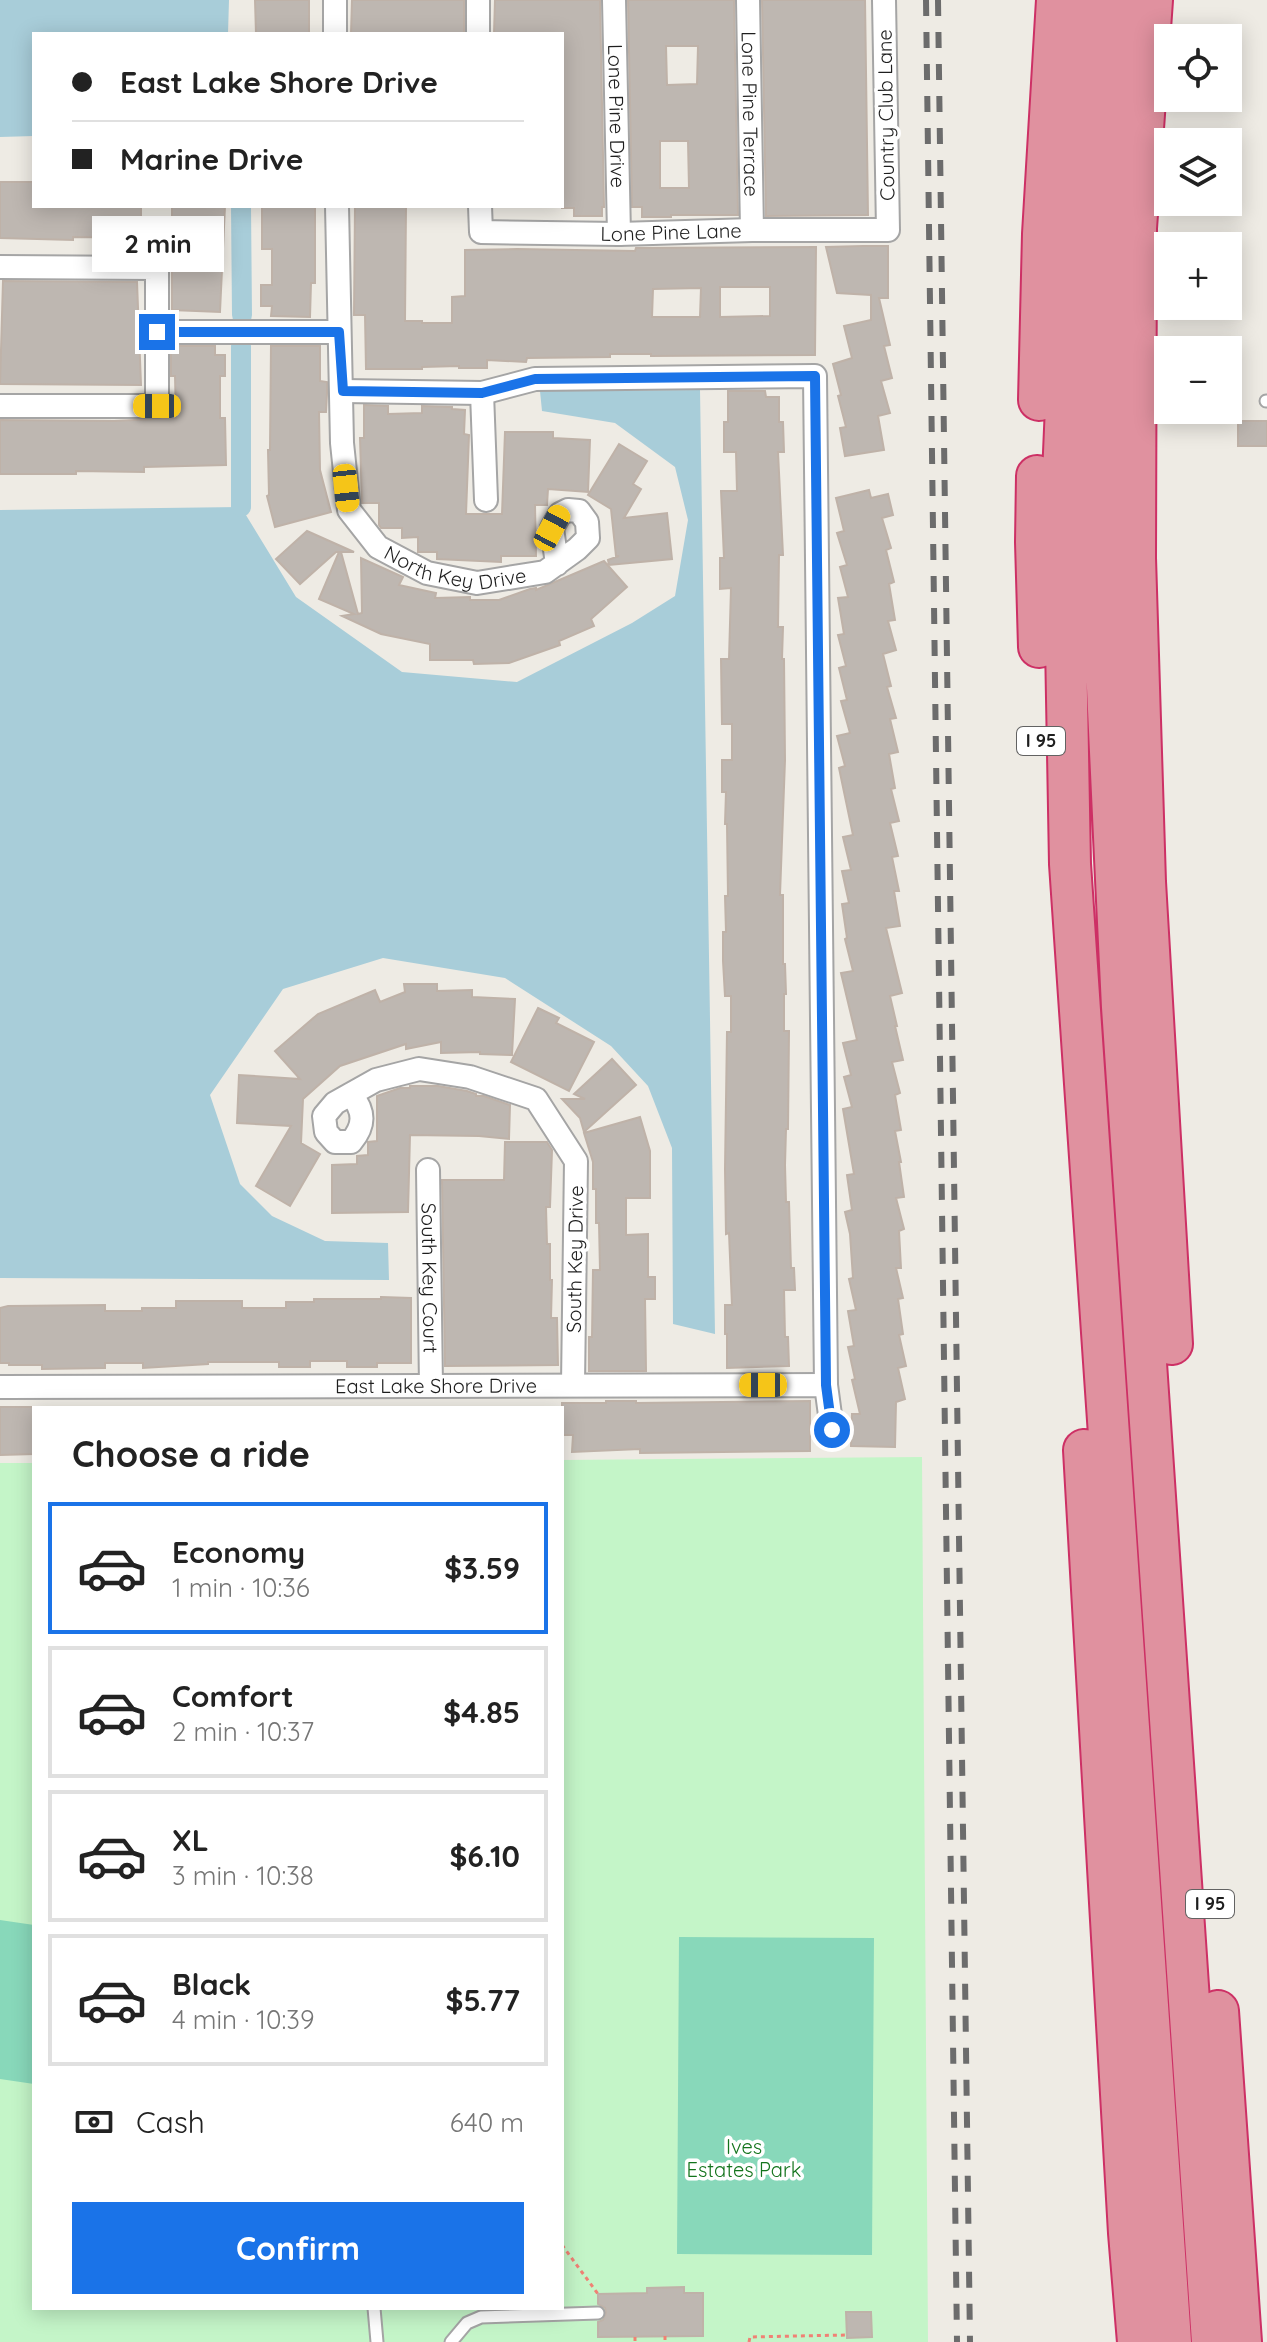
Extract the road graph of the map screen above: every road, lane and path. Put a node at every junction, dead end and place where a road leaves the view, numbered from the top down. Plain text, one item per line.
1 (335, 0) edge
2 (478, 0) edge
3 (614, 0) edge
4 (748, 0) edge
5 (884, 0) edge
6 (1057, 0) edge
7 (1088, 0) edge
8 (1117, 0) edge
9 (1152, 0) edge
10 (335, 32) edge
11 (478, 32) edge
12 (337, 208) edge
13 (480, 208) edge
14 (752, 230) junction
15 (888, 230) joint
16 (619, 234) junction
17 (0, 267) edge
18 (157, 332) junction
19 (339, 332) junction
20 (343, 391) junction
21 (482, 393) junction
22 (0, 406) edge
23 (486, 500) dead end
24 (557, 564) dead end
25 (351, 1094) dead end
26 (428, 1170) dead end
27 (573, 1384) junction
28 (826, 1385) junction
29 (431, 1386) junction
30 (0, 1387) edge
31 (832, 1430) dead end
32 (564, 2248) edge
33 (598, 2294) dead end
34 (374, 2310) edge
35 (598, 2313) dead end
36 (847, 2335) dead end
37 (377, 2342) edge
38 (451, 2342) edge
39 (749, 2342) edge
40 (1138, 2342) edge
41 (1171, 2342) edge
42 (1212, 2342) edge
43 (1241, 2342) edge

1 - 10 street
2 - 11 street
3 - 16 street, Lone Pine Drive
4 - 14 street, Lone Pine Terrace
5 - 15 street, Country Club Lane
6 - 40 highway, I 95
7 - 41 highway
8 - 42 highway
9 - 43 highway, I 95
12 - 19 street, North Key Drive
13 - 16 street, Lone Pine Lane
14 - 15 street, Lone Pine Lane
14 - 16 street, Lone Pine Lane
17 - 18 street
18 - 19 street
18 - 22 street
19 - 20 street, North Key Drive
20 - 21 street
20 - 24 street, North Key Drive
21 - 23 street
21 - 28 street
25 - 27 street, South Key Drive
26 - 29 street, South Key Court
27 - 28 street, East Lake Shore Drive
27 - 29 street, East Lake Shore Drive
28 - 31 street
29 - 30 street, East Lake Shore Drive
32 - 33 path
34 - 37 lane
35 - 38 lane
36 - 39 path

